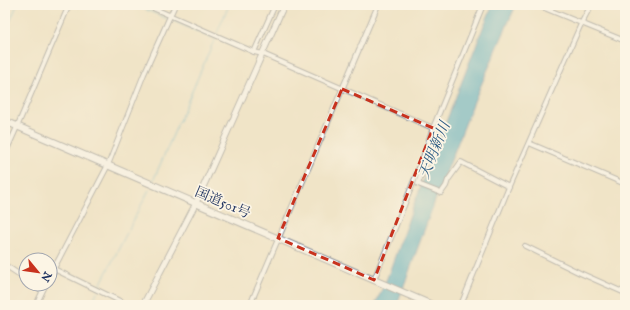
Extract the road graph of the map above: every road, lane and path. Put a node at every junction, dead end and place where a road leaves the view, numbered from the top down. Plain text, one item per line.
1 (69, 5) edge
2 (146, 5) edge
3 (174, 5) edge
4 (275, 5) edge
5 (284, 5) edge
6 (378, 5) edge
7 (537, 5) edge
8 (591, 5) edge
9 (483, 6) edge
10 (170, 16) junction
11 (581, 24) junction
12 (625, 42) edge
13 (254, 52) junction
14 (263, 54) junction
15 (342, 89) junction
16 (5, 121) edge
17 (17, 127) junction
18 (434, 128) junction
19 (529, 143) junction
20 (5, 154) edge
21 (422, 161) junction
22 (108, 165) junction
23 (625, 184) edge
24 (509, 187) junction
25 (196, 203) junction
26 (278, 238) junction
27 (525, 246) dead end
28 (58, 261) edge
29 (5, 265) edge
30 (58, 271) edge
31 (18, 274) edge
32 (376, 281) junction
33 (42, 292) edge
34 (625, 293) edge
35 (36, 305) edge
36 (128, 305) edge
37 (143, 305) edge
38 (250, 305) edge
39 (432, 305) edge
40 (461, 305) edge

1 - 17 street
2 - 10 street
3 - 10 street
4 - 13 street
5 - 14 street
6 - 15 street
7 - 11 street
8 - 11 street
9 - 18 street
10 - 13 street
10 - 22 street
11 - 12 street
11 - 19 street
13 - 14 street
14 - 15 street
14 - 25 street
15 - 18 street
15 - 26 street
16 - 17 highway, 国道501号
17 - 20 street
17 - 22 highway, 国道501号
18 - 21 street
19 - 23 street
19 - 24 street
21 - 24 street
21 - 32 street
22 - 25 highway, 国道501号
22 - 28 street
24 - 40 street
25 - 26 highway, 国道501号
25 - 37 street
26 - 32 highway, 国道501号
26 - 38 street
27 - 34 street
29 - 31 street
30 - 36 street
32 - 39 highway, 国道501号
33 - 35 street

